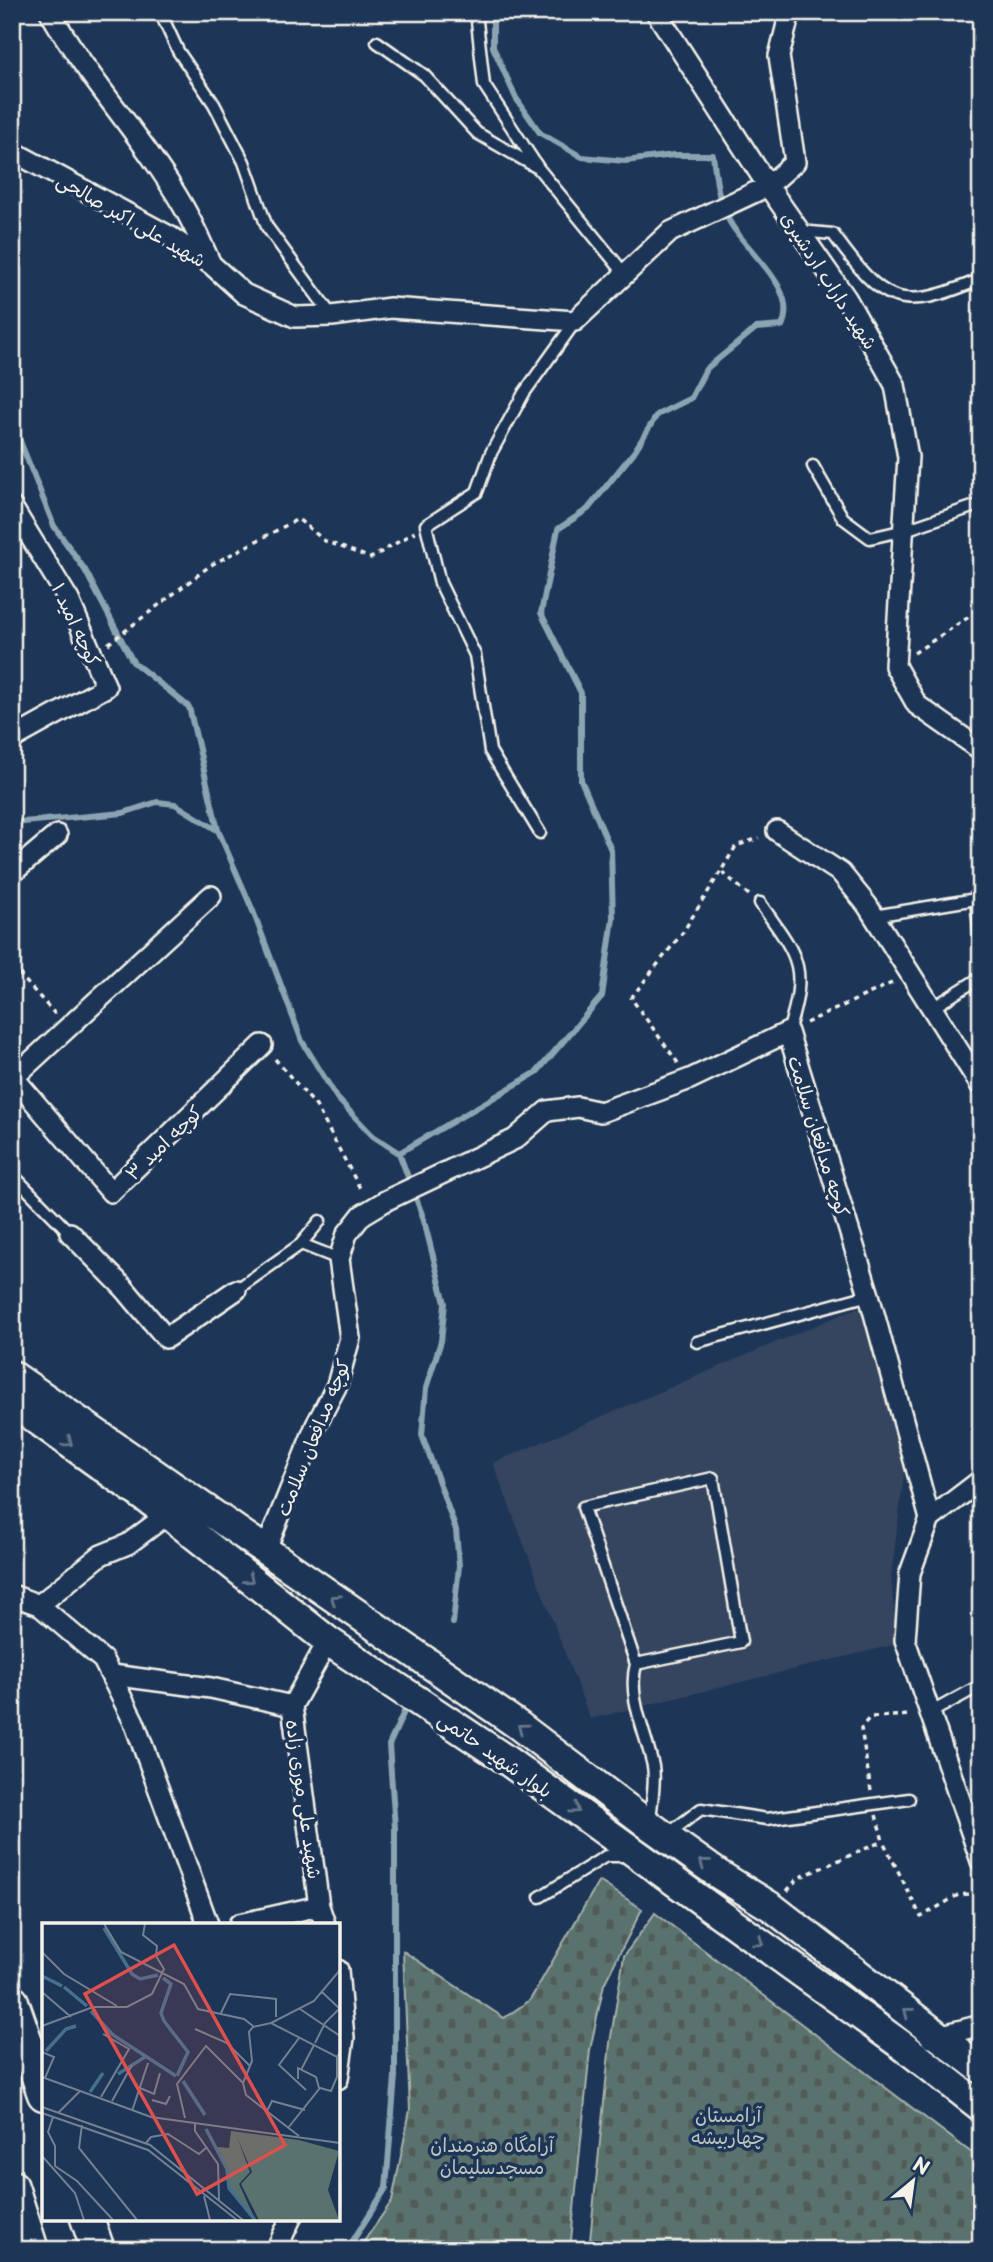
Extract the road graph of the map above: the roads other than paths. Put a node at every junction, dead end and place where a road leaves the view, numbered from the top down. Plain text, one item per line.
1 (50, 12) edge
2 (160, 12) edge
3 (476, 12) edge
4 (656, 12) edge
5 (790, 12) edge
6 (377, 43) dead end
7 (12, 151) edge
8 (539, 169) junction
9 (768, 186) junction
10 (799, 231) junction
11 (212, 265) junction
12 (624, 273) junction
13 (981, 279) edge
14 (332, 316) junction
15 (575, 321) junction
16 (813, 466) dead end
17 (981, 504) edge
18 (12, 507) edge
19 (905, 530) junction
20 (12, 738) edge
21 (981, 750) edge
22 (777, 831) road end
23 (540, 833) dead end
24 (57, 835) dead end
25 (12, 873) edge
26 (211, 896) dead end
27 (760, 903) road end
28 (874, 916) junction
29 (981, 948) edge
30 (981, 977) edge
31 (931, 1010) junction
32 (788, 1031) junction
33 (262, 1045) road end
34 (13, 1078) edge
35 (981, 1086) edge
36 (12, 1174) edge
37 (320, 1221) dead end
38 (70, 1233) joint
39 (301, 1244) junction
40 (339, 1259) junction
41 (236, 1290) joint
42 (869, 1296) junction
43 (697, 1342) dead end
44 (12, 1375) edge
45 (12, 1402) edge
46 (981, 1480) edge
47 (168, 1514) junction
48 (930, 1519) junction
49 (265, 1552) junction
50 (12, 1595) edge
51 (39, 1605) junction
52 (328, 1641) junction
53 (636, 1664) junction
54 (112, 1675) junction
55 (981, 1685) edge
56 (292, 1706) junction
57 (930, 1713) junction
58 (909, 1799) dead end
59 (972, 1807) edge
60 (653, 1841) junction
61 (981, 1861) edge
62 (540, 1897) dead end
63 (322, 1915) edge
64 (208, 1923) edge
65 (248, 1923) edge
66 (340, 1993) edge
67 (12, 2002) edge
68 (981, 2025) edge
69 (938, 2035) junction
70 (907, 2049) junction
71 (340, 2065) edge
72 (981, 2069) edge
73 (42, 2088) edge
74 (981, 2107) edge
75 (12, 2187) edge
76 (87, 2220) edge
77 (290, 2220) edge
78 (32, 2250) edge
79 (98, 2250) edge
80 (276, 2250) edge

1 - 11 street
2 - 14 lane
3 - 8 lane
4 - 9 street, شهید داراب اردشیری
5 - 9 street
6 - 8 lane
7 - 11 street, شهید علی اکبر صالحی
8 - 12 lane
9 - 10 street, شهید داراب اردشیری
9 - 12 street
10 - 13 lane
10 - 19 street, شهید داراب اردشیری
11 - 14 street, شهید علی اکبر صالحی
12 - 15 street
14 - 15 street, شهید علی اکبر صالحی
15 - 23 lane
16 - 19 lane
17 - 19 lane
18 - 20 street, کوچه امید ۱
19 - 21 street, شهید داراب اردشیری
22 - 28 street
24 - 25 street
26 - 34 street, کوچه امید ۳
27 - 32 lane
28 - 29 lane
28 - 31 street
30 - 31 lane
31 - 35 street
32 - 40 street, کوچه مدافعان سلامت
32 - 42 street, کوچه مدافعان سلامت
33 - 34 street, کوچه امید ۳
36 - 38 lane
37 - 39 lane
38 - 41 street
39 - 40 lane
39 - 41 lane
40 - 49 street, کوچه مدافعان سلامت
42 - 43 lane
42 - 48 street, کوچه مدافعان سلامت
44 - 49 main road, بلوار شهید حاتمی
45 -> 47 main road, بلوار شهید حاتمی
46 - 48 street
47 - 51 street
47 -> 52 main road, بلوار شهید حاتمی
48 - 57 street
60 -> 49 main road, بلوار شهید حاتمی
50 - 51 street
51 - 54 street
52 - 56 street, شهید علی موری زاده
52 -> 60 main road, بلوار شهید حاتمی
53 - 53 lane
53 - 60 lane
54 - 56 street
54 - 64 street
55 - 57 lane
56 - 63 street, شهید علی موری زاده
57 - 59 street
58 - 60 lane
59 - 61 street
60 - 62 lane
69 -> 60 main road, بلوار شهید حاتمی
60 -> 70 main road, بلوار شهید حاتمی
63 - 65 street
66 - 71 street
67 - 73 main road
68 - 69 street
69 - 70 street
69 - 72 main road, بلوار شهید حاتمی
70 - 74 main road, بلوار شهید حاتمی
75 - 78 main road
76 - 79 main road
77 - 80 street

